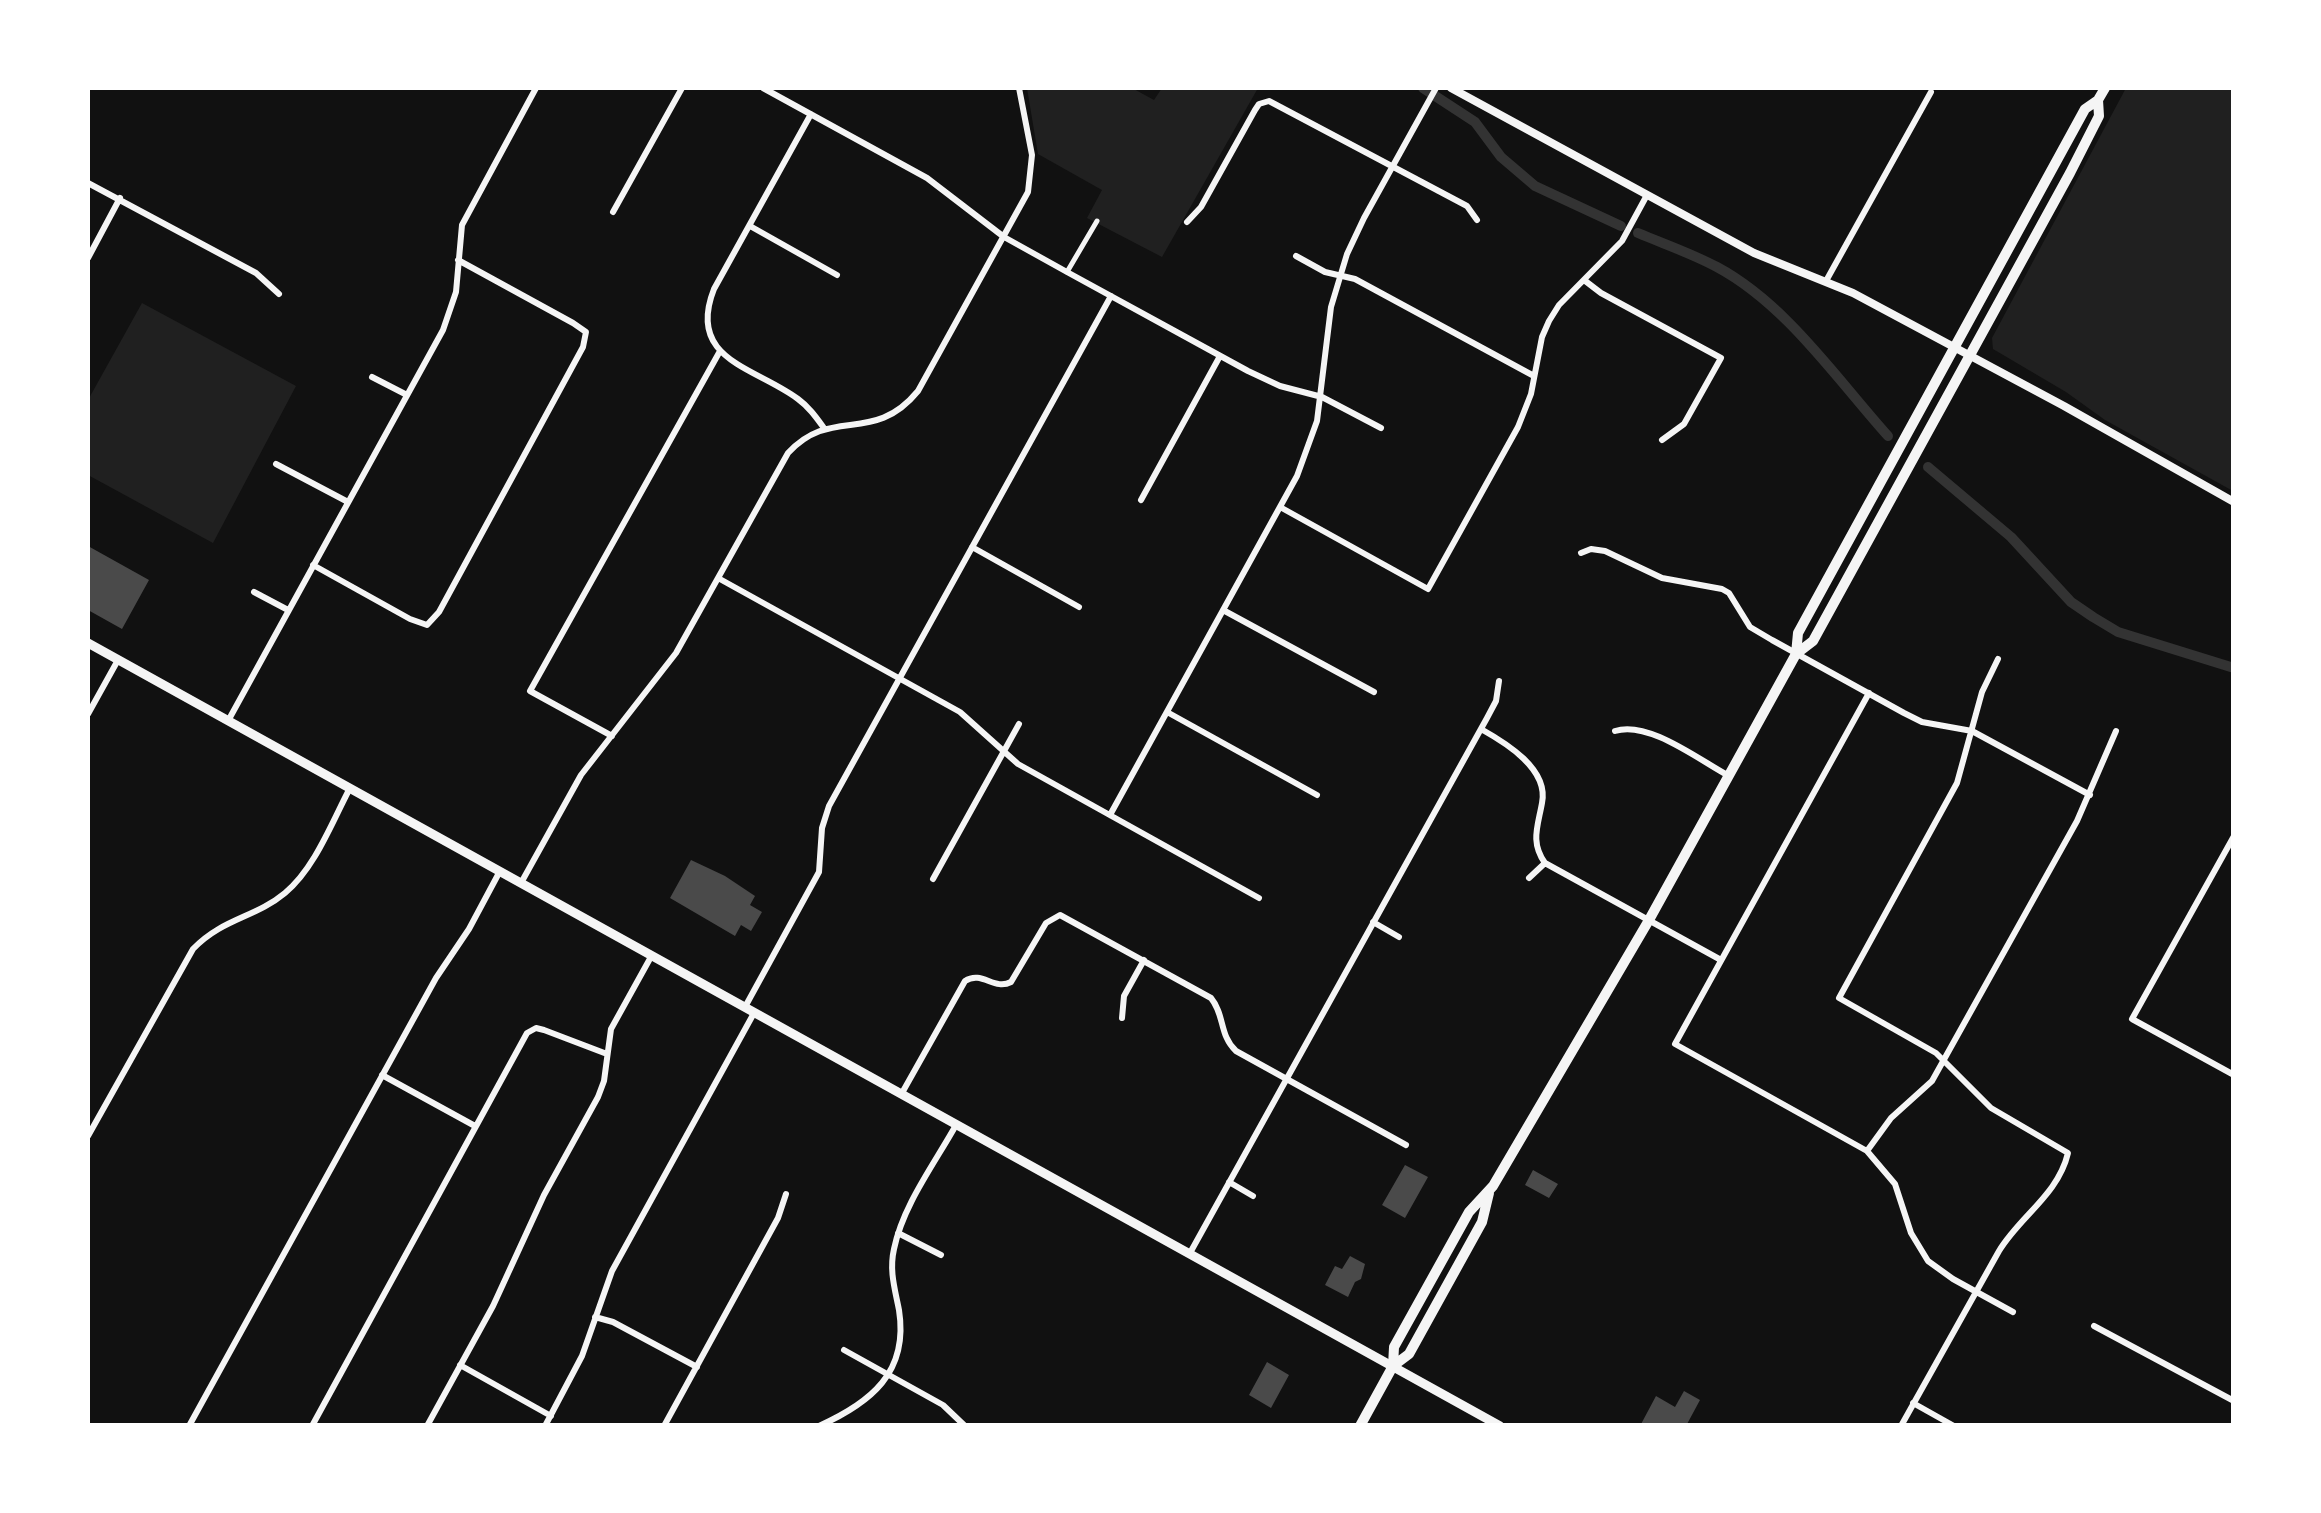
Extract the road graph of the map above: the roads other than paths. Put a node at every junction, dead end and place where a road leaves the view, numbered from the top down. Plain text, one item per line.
1 (536, 88) edge
2 (682, 88) edge
3 (763, 88) edge
4 (1020, 88) edge
5 (1451, 88) edge
6 (2105, 88) edge
7 (1434, 91) edge
8 (1931, 92) dead end
9 (2098, 100) junction
10 (812, 114) junction
11 (1393, 166) junction
12 (88, 183) edge
13 (1648, 196) junction
14 (120, 198) junction
15 (614, 212) dead end
16 (1477, 220) dead end
17 (1097, 221) dead end
18 (1187, 222) dead end
19 (750, 226) junction
20 (1004, 237) junction
21 (1296, 256) dead end
22 (88, 258) edge
23 (457, 260) junction
24 (1068, 272) junction
25 (837, 275) dead end
26 (1340, 276) junction
27 (1584, 280) junction
28 (1826, 281) junction
29 (279, 294) dead end
30 (1111, 296) junction
31 (1955, 349) junction
32 (720, 351) junction
33 (1220, 356) junction
34 (1970, 356) junction
35 (1534, 376) junction
36 (372, 377) dead end
37 (406, 396) junction
38 (1322, 397) junction
39 (824, 428) junction
40 (1381, 428) dead end
41 (1662, 440) dead end
42 (276, 464) dead end
43 (1141, 500) dead end
44 (348, 502) junction
45 (2234, 502) edge
46 (1280, 507) junction
47 (972, 547) junction
48 (1580, 553) dead end
49 (313, 565) junction
50 (718, 578) junction
51 (254, 592) dead end
52 (1079, 607) dead end
53 (288, 610) junction
54 (1223, 610) junction
55 (88, 643) edge
56 (1796, 654) junction
57 (1998, 659) dead end
58 (118, 660) junction
59 (900, 678) junction
60 (1498, 682) dead end
61 (1374, 692) dead end
62 (1869, 693) junction
63 (1167, 712) junction
64 (88, 714) edge
65 (228, 721) junction
66 (1018, 724) dead end
67 (1480, 730) junction
68 (1615, 731) dead end
69 (1972, 732) junction
70 (2116, 732) dead end
71 (612, 736) junction
72 (1002, 753) junction
73 (1729, 776) junction
74 (350, 788) junction
75 (1317, 795) dead end
76 (2090, 795) junction
77 (1110, 814) junction
78 (2234, 836) edge
79 (1545, 863) junction
80 (500, 871) junction
81 (1529, 878) dead end
82 (933, 879) dead end
83 (521, 883) junction
84 (1259, 898) dead end
85 (1649, 920) junction
86 (1374, 922) junction
87 (1400, 937) dead end
88 (652, 955) junction
89 (1144, 960) junction
90 (1722, 960) junction
91 (750, 1009) junction
92 (1122, 1018) dead end
93 (607, 1054) junction
94 (1944, 1060) junction
95 (382, 1075) junction
96 (2234, 1075) edge
97 (1286, 1080) junction
98 (902, 1093) junction
99 (957, 1124) junction
100 (475, 1126) junction
101 (88, 1136) edge
102 (1406, 1145) dead end
103 (1868, 1151) junction
104 (1229, 1182) junction
105 (786, 1194) dead end
106 (1253, 1196) dead end
107 (898, 1232) junction
108 (1190, 1252) junction
109 (941, 1255) dead end
110 (1976, 1292) junction
111 (2013, 1312) dead end
112 (595, 1317) junction
113 (2094, 1326) dead end
114 (844, 1350) dead end
115 (460, 1365) junction
116 (697, 1366) junction
117 (1393, 1366) junction
118 (889, 1374) junction
119 (2234, 1401) edge
120 (1913, 1403) junction
121 (551, 1416) junction
122 (189, 1426) edge
123 (312, 1426) edge
124 (427, 1426) edge
125 (546, 1426) edge
126 (664, 1426) edge
127 (818, 1426) edge
128 (965, 1426) edge
129 (1360, 1426) edge
130 (1500, 1426) edge
131 (1901, 1426) edge
132 (1954, 1426) edge

1 - 23 street
2 - 15 street
3 - 10 street
4 - 20 street
5 - 13 street
6 - 9 main road
7 - 11 street
8 - 28 street
9 - 31 main road
9 - 34 main road
10 - 19 street
10 - 20 street
11 - 16 street
11 - 18 street
11 - 26 street
12 - 14 street
13 - 27 street
13 - 28 street
14 - 22 street
14 - 29 street
17 - 24 street
19 - 25 street
19 - 32 street
20 - 24 street
20 - 39 street
21 - 26 street
23 - 37 street
23 - 49 street
24 - 30 street
26 - 35 street
26 - 38 street
27 - 35 street
27 - 41 street
28 - 31 street
30 - 33 street
30 - 47 street
31 - 34 street
31 - 56 main road
32 - 39 street
32 - 71 street
33 - 38 street
33 - 43 street
34 - 45 street
34 - 56 main road
35 - 46 street
36 - 37 street
37 - 44 street
38 - 40 street
38 - 46 street
39 - 50 street
42 - 44 street
44 - 49 street
46 - 54 street
47 - 52 street
47 - 59 street
48 - 56 street
49 - 53 street
50 - 59 street
50 - 71 street
51 - 53 street
53 - 65 street
54 - 61 street
54 - 63 street
55 - 58 main road
56 - 62 street
56 - 73 main road
57 - 69 street
58 - 64 street
58 - 65 main road
59 - 72 street
59 - 91 street
60 - 67 street
62 - 69 street
62 - 90 street
63 - 75 street
63 - 77 street
65 - 74 main road
66 - 72 street
67 - 79 street
67 - 86 street
68 - 73 street
69 - 76 street
69 - 94 street
70 - 76 street
71 - 83 street
72 - 77 street
72 - 82 street
73 - 85 main road
74 - 80 main road
74 - 101 street
76 - 94 street
77 - 84 street
78 - 96 street
79 - 81 street
79 - 85 street
80 - 83 main road
80 - 95 street
83 - 88 main road
85 - 90 street
85 - 117 main road
86 - 87 street
86 - 97 street
88 - 91 main road
88 - 93 street
89 - 92 street
89 - 97 street
89 - 98 street
90 - 103 street
91 - 98 main road
91 - 112 street
93 - 100 street
93 - 115 street
94 - 103 street
94 - 110 street
95 - 100 street
95 - 122 street
97 - 102 street
97 - 104 street
98 - 99 main road
99 - 107 street
99 - 108 main road
100 - 123 street
103 - 110 street
104 - 106 street
104 - 108 street
105 - 116 street
107 - 109 street
107 - 118 street
108 - 117 main road
110 - 111 street
110 - 120 street
112 - 116 street
112 - 121 street
113 - 119 street
114 - 118 street
115 - 121 street
115 - 124 street
116 - 126 street
117 - 129 main road
117 - 130 main road
118 - 127 street
118 - 128 street
120 - 131 street
120 - 132 street
121 - 125 street

